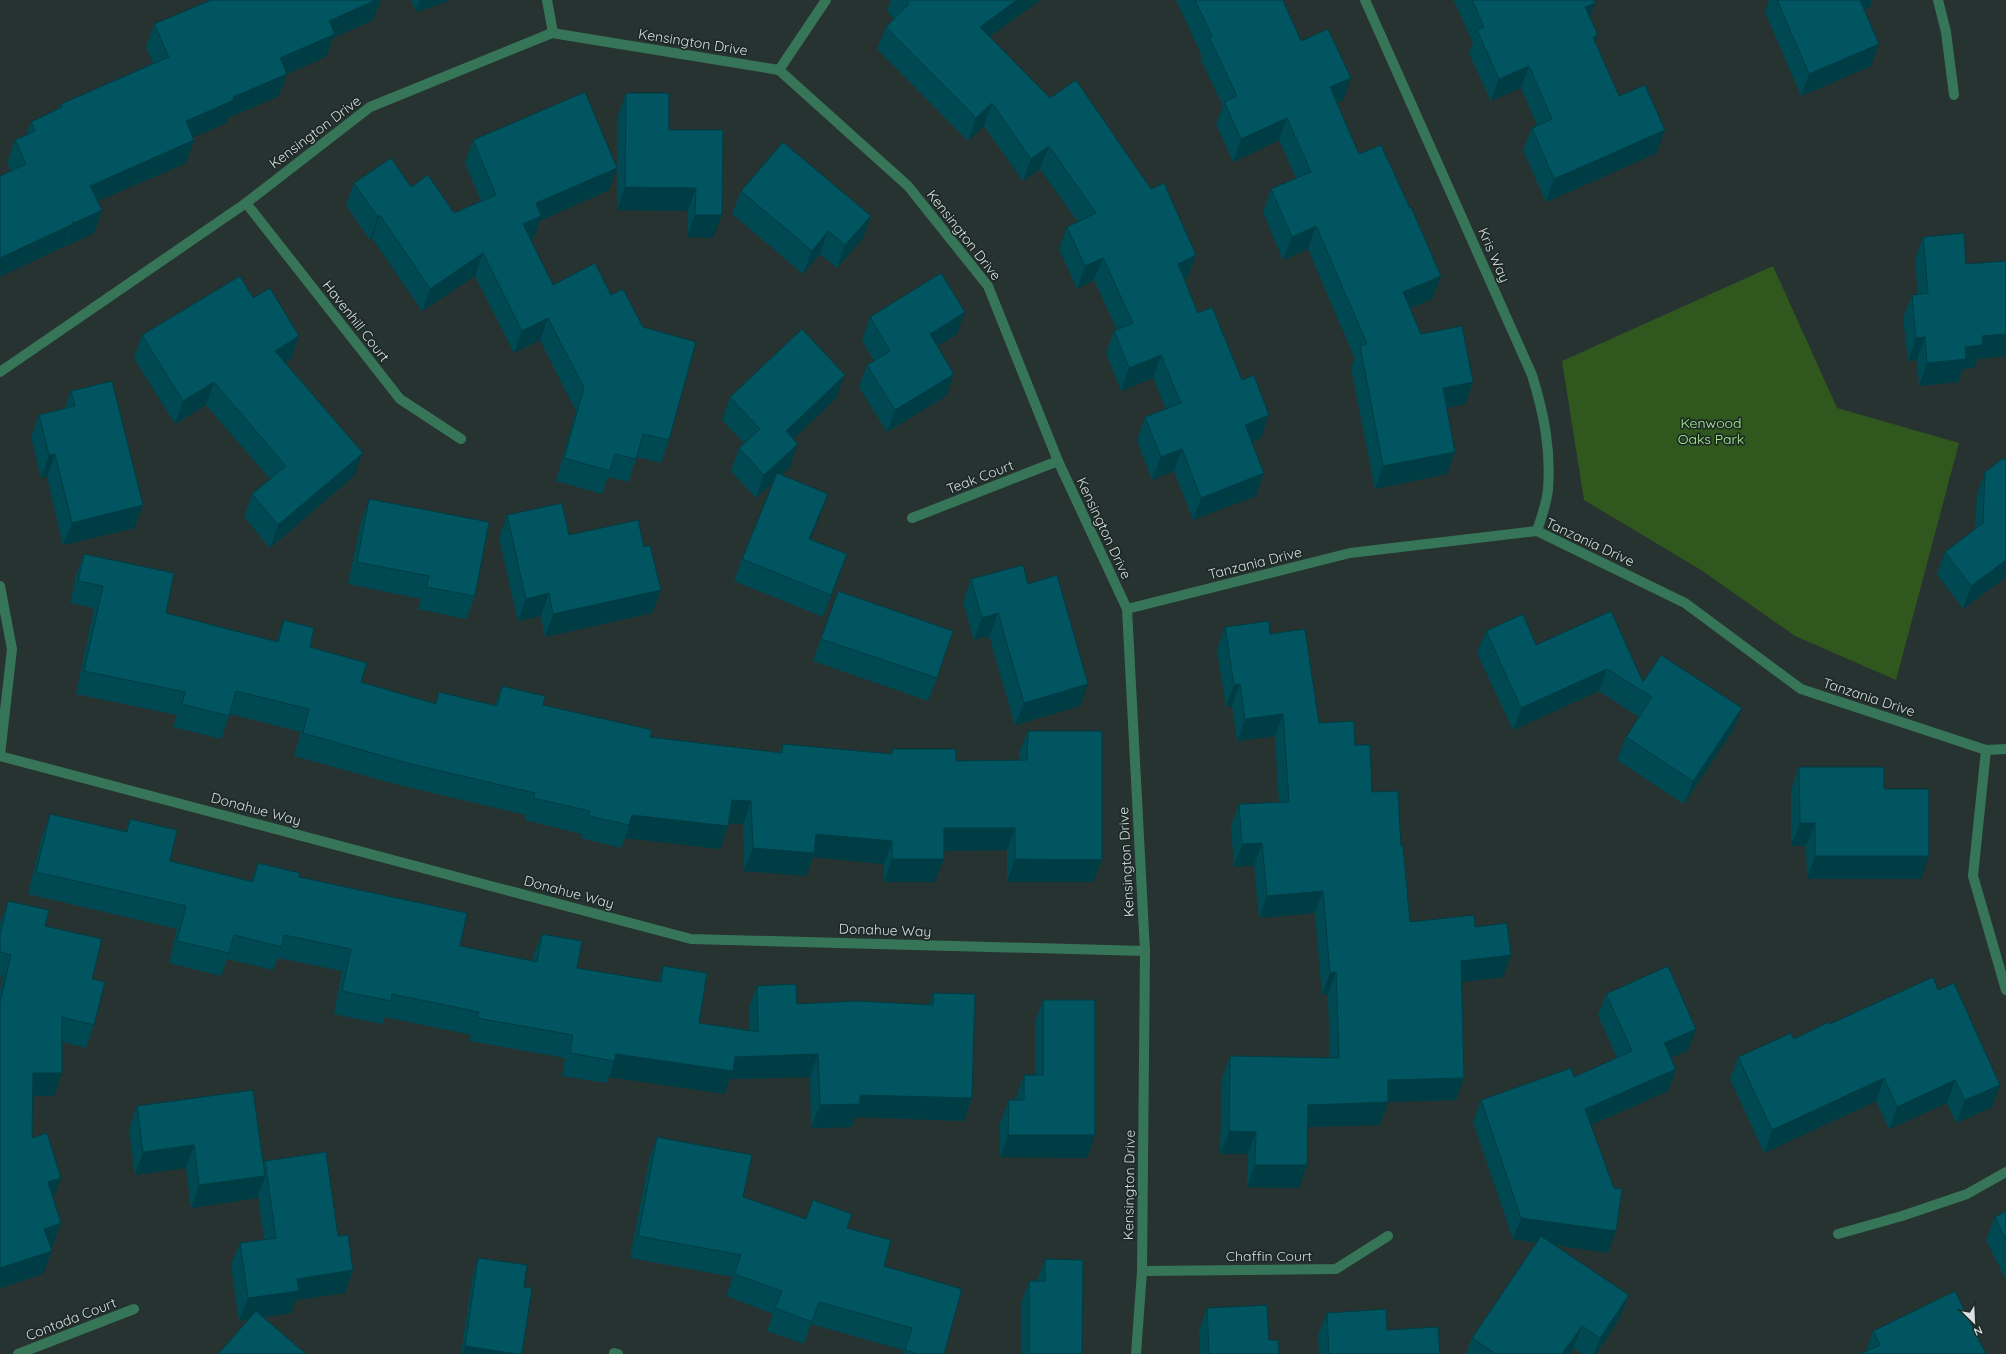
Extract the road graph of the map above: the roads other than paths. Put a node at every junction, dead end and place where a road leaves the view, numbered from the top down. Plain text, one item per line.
1 (547, 0) edge
2 (826, 0) edge
3 (1365, 0) edge
4 (1938, 0) edge
5 (553, 33) junction
6 (779, 70) junction
7 (1954, 95) dead end
8 (246, 203) junction
9 (0, 372) edge
10 (461, 438) dead end
11 (1058, 461) junction
12 (912, 518) dead end
13 (1537, 531) junction
14 (0, 586) edge
15 (1127, 609) junction
16 (1986, 750) junction
17 (2006, 750) edge
18 (0, 756) edge
19 (1145, 950) junction
20 (2006, 990) edge
21 (2006, 1172) edge
22 (1838, 1234) dead end
23 (1388, 1236) dead end
24 (1142, 1271) junction
25 (134, 1310) dead end
26 (18, 1354) edge
27 (1136, 1354) edge

1 - 5 street
2 - 6 street
3 - 13 street, Kris Way
4 - 7 street
5 - 6 street, Kensington Drive
5 - 8 street, Kensington Drive
6 - 11 street, Kensington Drive
8 - 9 street, Kensington Drive
8 - 10 street, Havenhill Court
11 - 12 street, Teak Court
11 - 15 street, Kensington Drive
13 - 15 street, Tanzania Drive
13 - 16 street, Tanzania Drive
14 - 18 street
15 - 19 street, Kensington Drive
16 - 17 street, Tanzania Drive
16 - 20 street
18 - 19 street, Donahue Way
19 - 24 street, Kensington Drive
21 - 22 street
23 - 24 street, Chaffin Court
24 - 27 street, Kensington Drive
25 - 26 street, Contada Court

